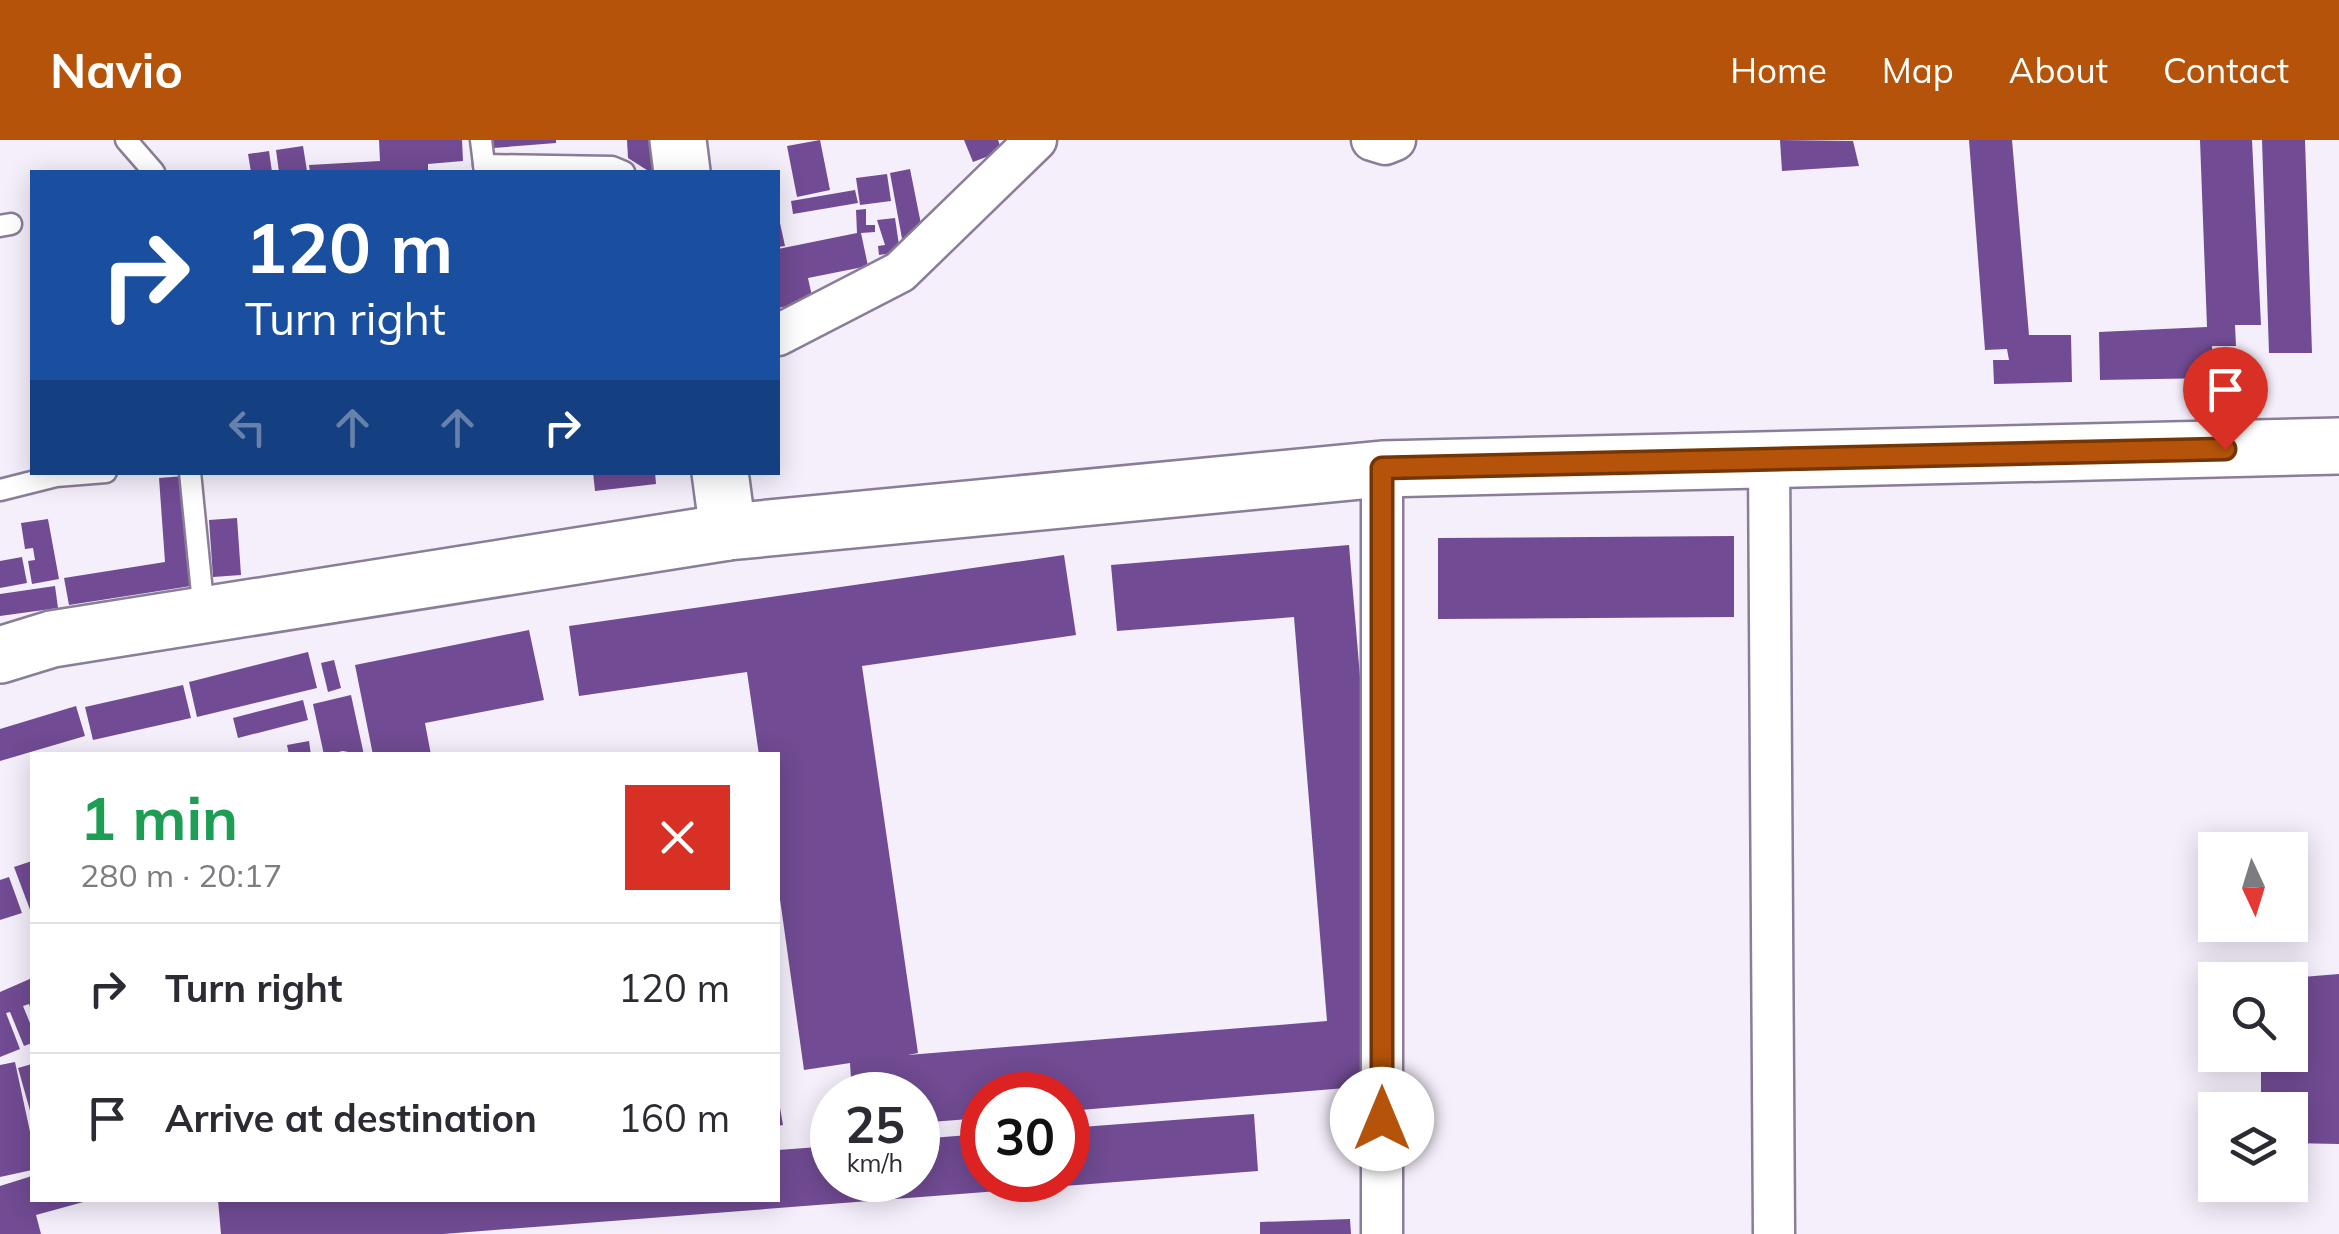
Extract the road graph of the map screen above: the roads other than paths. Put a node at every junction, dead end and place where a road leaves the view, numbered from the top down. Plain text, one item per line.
1 (126, 140) edge
2 (481, 140) edge
3 (678, 140) edge
4 (1036, 140) edge
5 (1372, 140) edge
6 (1396, 140) edge
7 (484, 169) edge
8 (152, 170) edge
9 (619, 170) edge
10 (682, 170) edge
11 (780, 334) edge
12 (2339, 446) edge
13 (1769, 460) junction
14 (1382, 468) junction
15 (68, 475) edge
16 (190, 475) edge
17 (720, 475) edge
18 (0, 490) edge
19 (728, 532) junction
20 (204, 615) junction
21 (0, 655) edge
22 (1382, 1234) edge
23 (1774, 1234) edge

1 - 8 lane
2 - 7 lane
3 - 10 street
4 - 11 street
5 - 6 street
7 - 9 lane
12 - 13 street
13 - 14 street
13 - 23 street
14 - 19 street
14 - 22 street
15 - 18 lane
16 - 20 lane
17 - 19 street
19 - 20 street
20 - 21 street

